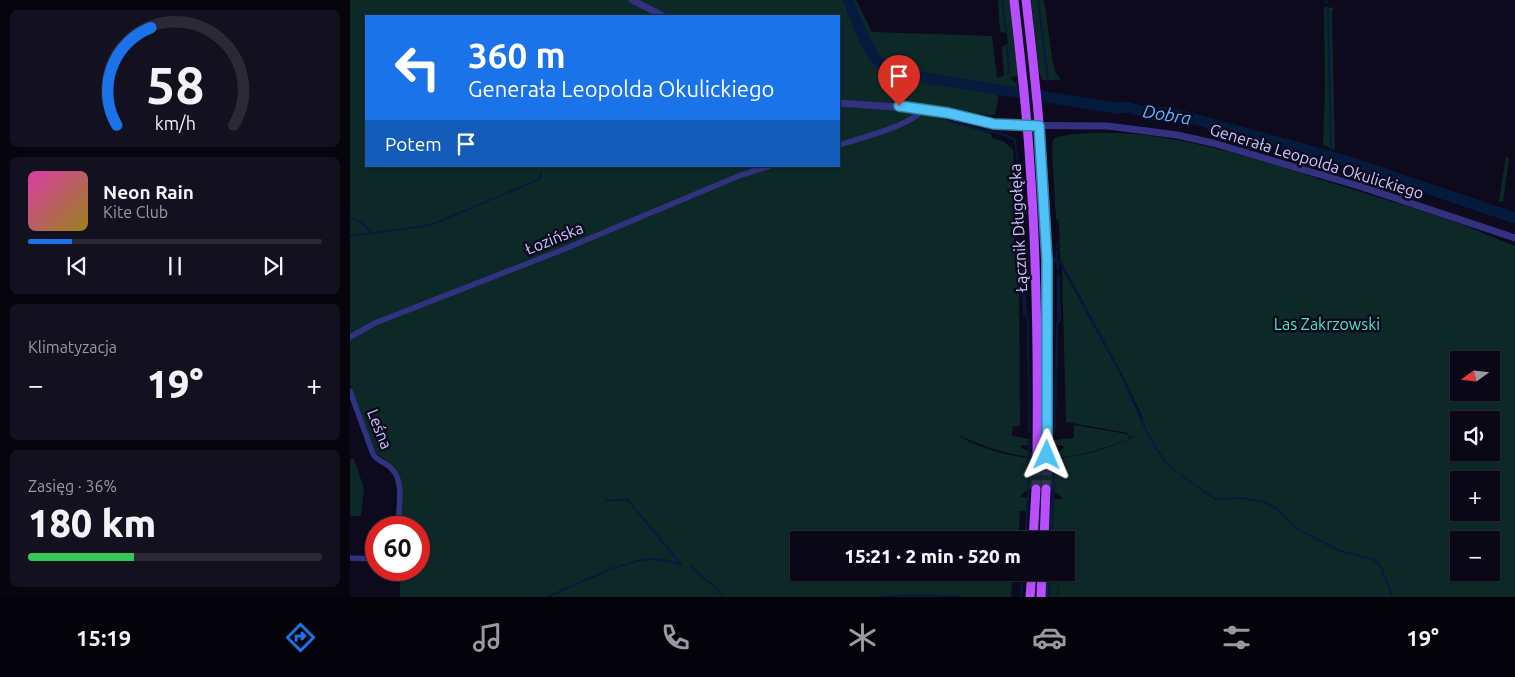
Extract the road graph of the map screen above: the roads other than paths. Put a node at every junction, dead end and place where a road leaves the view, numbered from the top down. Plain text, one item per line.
1 (632, 0) edge
2 (1014, 0) edge
3 (1026, 0) edge
4 (661, 15) edge
5 (840, 103) edge
6 (923, 109) junction
7 (1027, 126) junction
8 (1039, 126) junction
9 (840, 145) edge
10 (767, 167) edge
11 (1515, 238) edge
12 (350, 337) edge
13 (350, 391) edge
14 (1036, 455) tunnel mouth
15 (1047, 455) tunnel mouth
16 (1036, 489) tunnel mouth
17 (1046, 489) tunnel mouth
18 (398, 516) edge
19 (1034, 531) edge
20 (1044, 531) edge
21 (350, 558) edge
22 (365, 559) edge
23 (1031, 581) edge
24 (1042, 581) edge
25 (1030, 597) edge
26 (1041, 597) edge

1 - 4 street
2 - 7 main road, Łącznik Długołęka
3 - 8 main road, Łącznik Długołęka
5 - 6 street, Generała Leopolda Okulickiego
6 - 7 street, Generała Leopolda Okulickiego
6 - 9 street
7 - 8 street, Generała Leopolda Okulickiego
7 - 14 main road, Łącznik Długołęka
8 - 11 street, Generała Leopolda Okulickiego
8 - 15 main road, Łącznik Długołęka
10 - 12 street, Łozińska
13 - 18 street, Leśna
16 - 19 main road
17 - 20 main road
21 - 22 street
23 - 25 main road
24 - 26 main road

